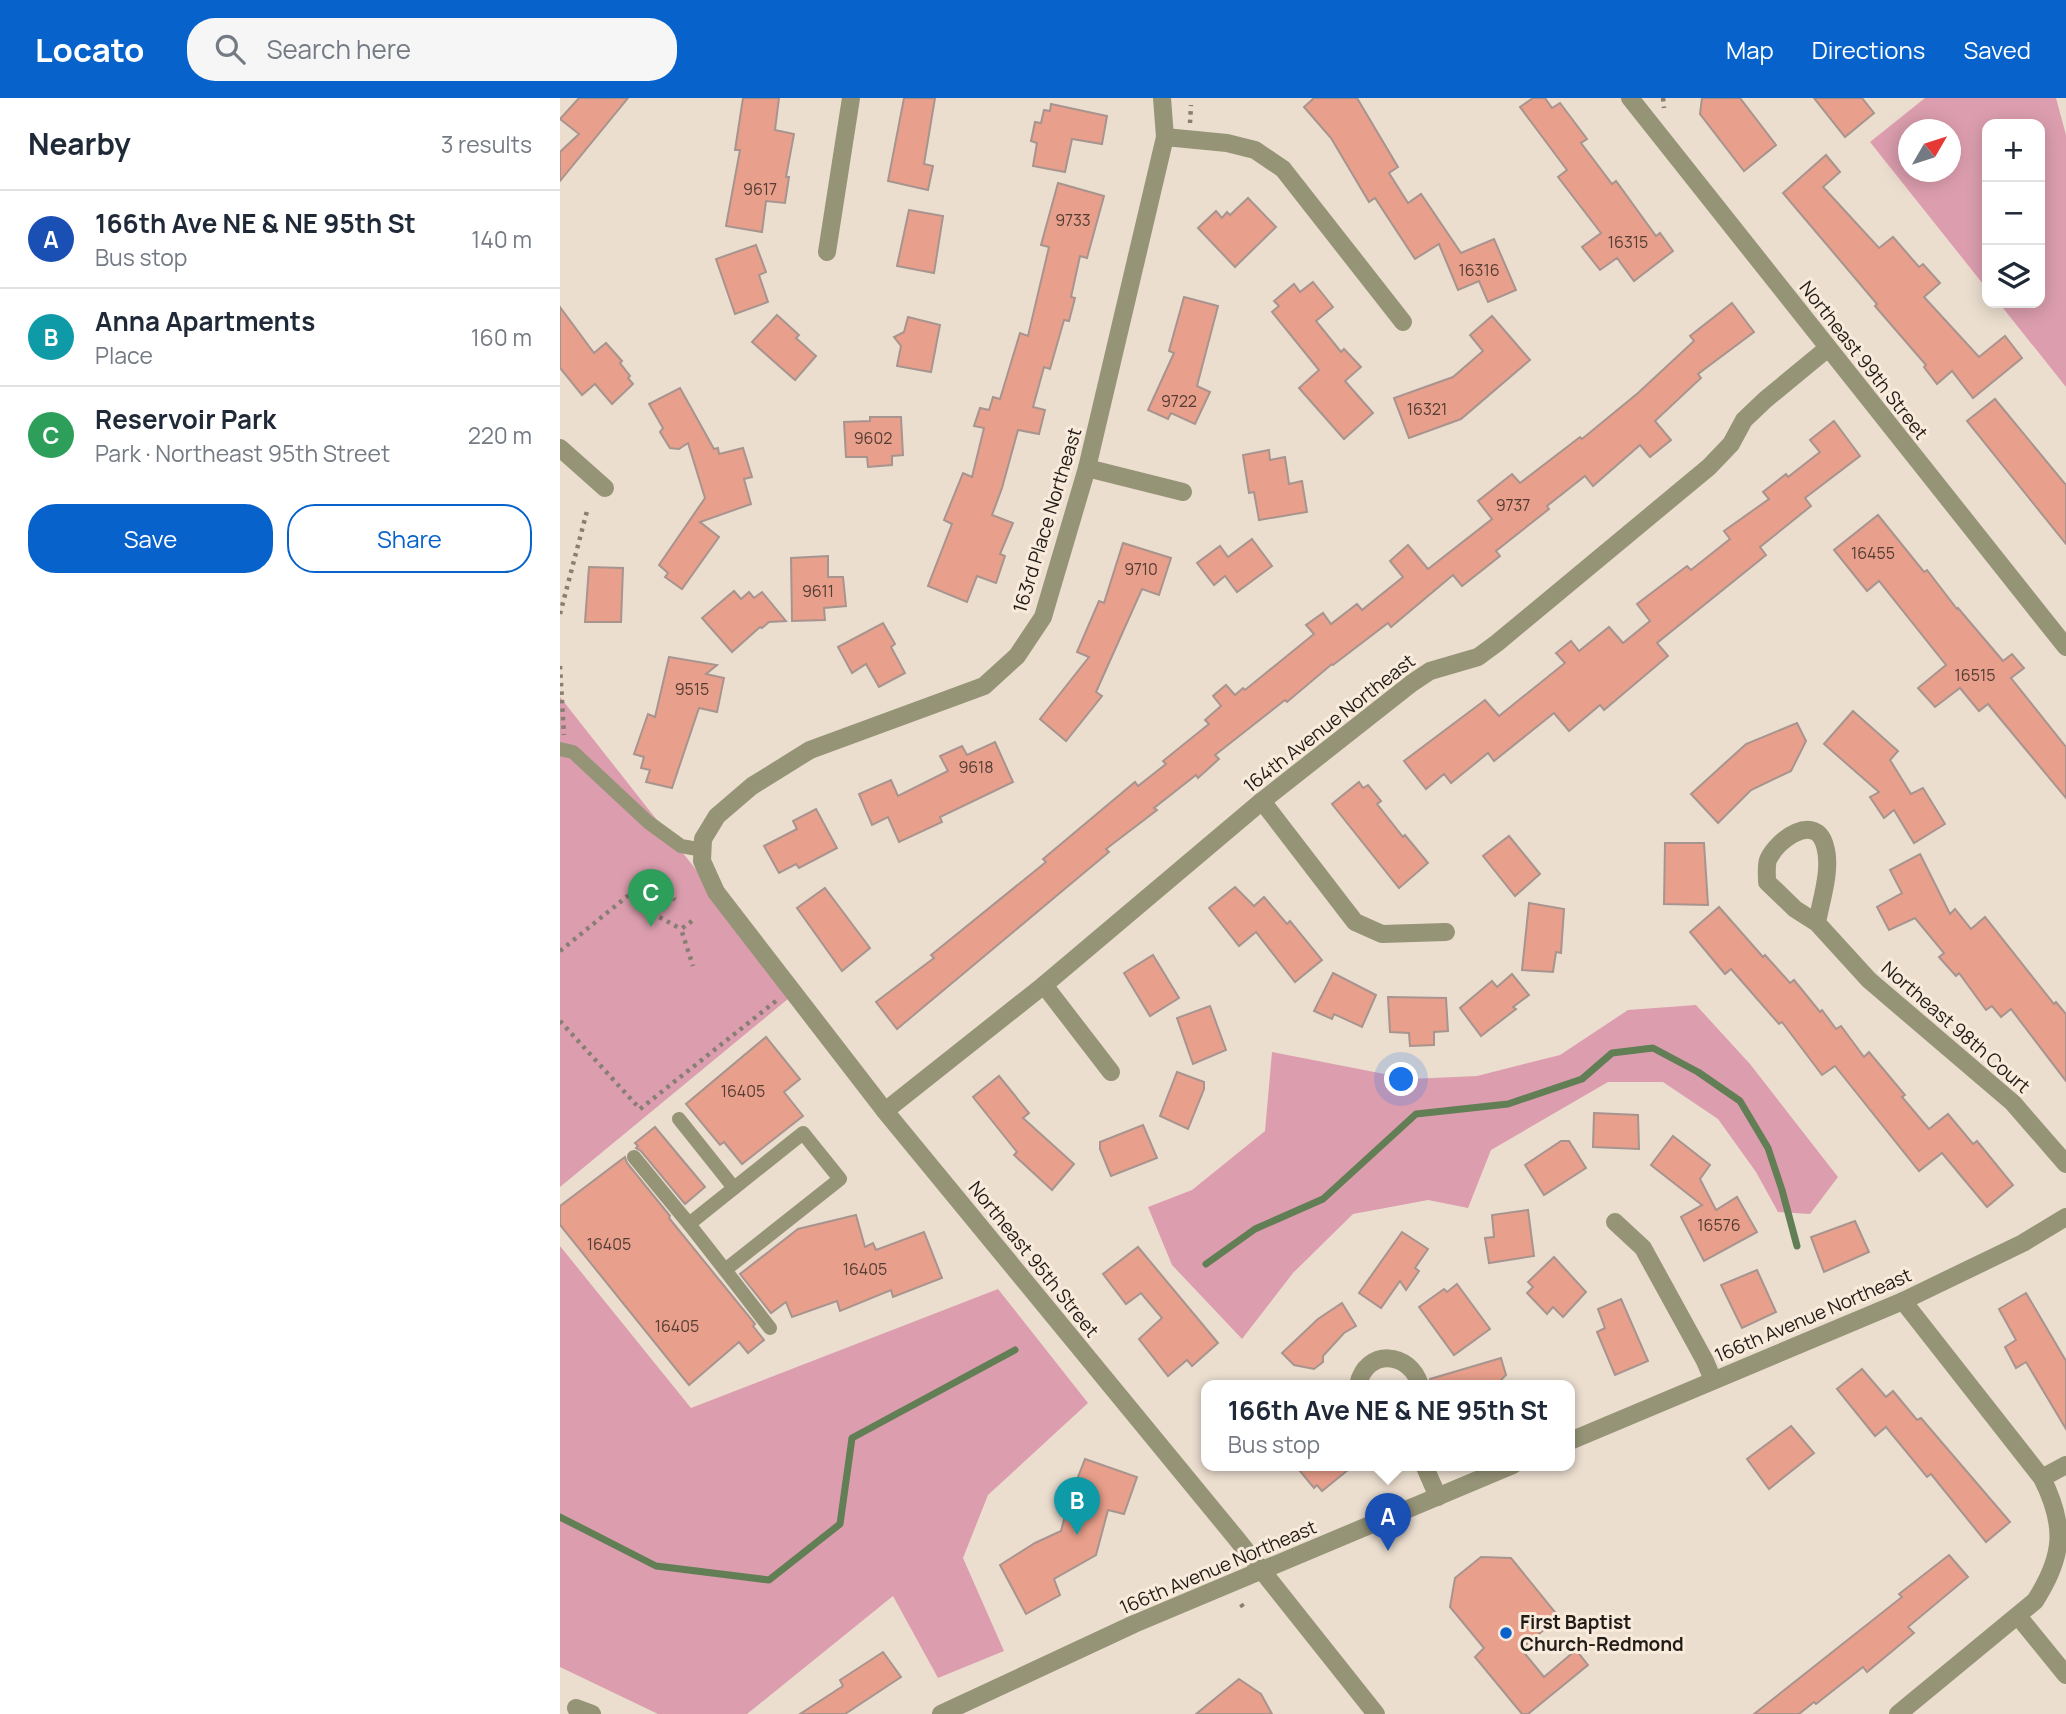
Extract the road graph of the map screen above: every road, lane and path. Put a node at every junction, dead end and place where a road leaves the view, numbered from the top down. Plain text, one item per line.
1 (851, 98) edge
2 (1162, 98) edge
3 (1630, 98) edge
4 (1165, 137) junction
5 (827, 252) dead end
6 (1403, 321) dead end
7 (1828, 348) junction
8 (560, 448) edge
9 (1087, 468) junction
10 (605, 488) dead end
11 (1182, 492) dead end
12 (587, 511) dead end
13 (560, 614) edge
14 (2066, 647) edge
15 (560, 666) edge
16 (563, 750) edge
17 (1262, 801) junction
18 (703, 850) junction
19 (675, 900) dead end
20 (652, 914) dead end
21 (692, 921) dead end
22 (1817, 923) junction
23 (681, 929) junction
24 (1446, 932) dead end
25 (560, 951) edge
26 (693, 966) dead end
27 (1044, 985) junction
28 (776, 1001) dead end
29 (561, 1024) edge
30 (1111, 1072) dead end
31 (886, 1111) junction
32 (679, 1119) dead end
33 (634, 1157) dead end
34 (2066, 1164) edge
35 (734, 1188) junction
36 (2066, 1217) edge
37 (1615, 1222) dead end
38 (689, 1224) junction
39 (725, 1270) junction
40 (1903, 1301) junction
41 (770, 1328) dead end
42 (1360, 1380) edge
43 (1419, 1380) edge
44 (1713, 1380) junction
45 (1575, 1439) edge
46 (2066, 1465) edge
47 (1427, 1471) edge
48 (1499, 1471) edge
49 (2042, 1478) junction
50 (1438, 1497) junction
51 (1263, 1571) junction
52 (2018, 1616) junction
53 (2066, 1675) edge
54 (941, 1714) edge
55 (1376, 1714) edge
56 (1898, 1714) edge

1 - 5 street
2 - 4 street, 163rd Place Northeast
3 - 7 street, Northeast 99th Street
4 - 6 street
4 - 9 street, 163rd Place Northeast
7 - 14 street, Northeast 99th Street
7 - 17 street, 164th Avenue Northeast
8 - 10 street
9 - 11 street
9 - 18 street, 163rd Place Northeast
12 - 13 path
15 - 16 path
16 - 18 lane
17 - 24 street
17 - 27 street, 164th Avenue Northeast
18 - 31 street, Northeast 95th Street
19 - 25 path
20 - 23 path
21 - 23 path
22 - 22 street, Northeast 98th Court
22 - 34 street, Northeast 98th Court
23 - 26 path
27 - 30 street
27 - 31 street, 164th Avenue Northeast
28 - 29 path
31 - 51 street, Northeast 95th Street
32 - 35 lane
33 - 38 lane
35 - 38 lane
35 - 39 lane
36 - 40 street, 166th Avenue Northeast
37 - 44 street
38 - 39 lane
39 - 41 lane
40 - 44 street, 166th Avenue Northeast
40 - 49 street
42 - 43 street
44 - 45 street, 166th Avenue Northeast
46 - 49 street
47 - 50 street
48 - 50 street, 166th Avenue Northeast
49 - 52 street
50 - 51 street, 166th Avenue Northeast
51 - 54 street, 166th Avenue Northeast
51 - 55 street, Northeast 95th Street
52 - 53 street
52 - 56 street

